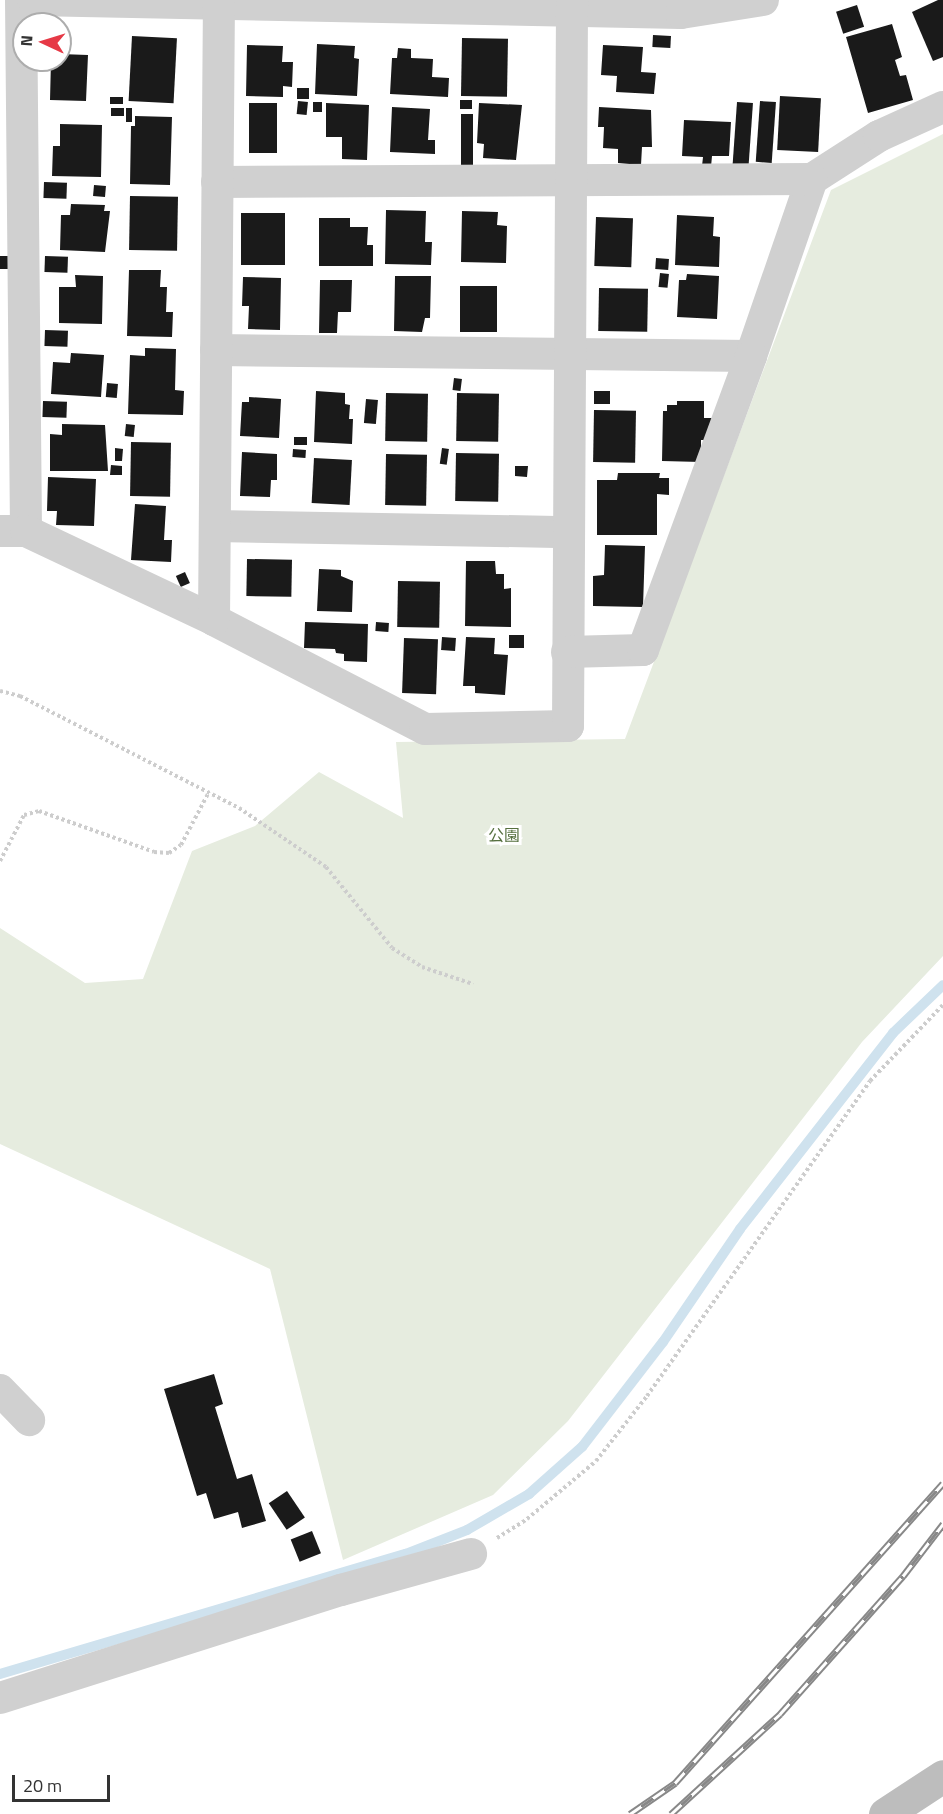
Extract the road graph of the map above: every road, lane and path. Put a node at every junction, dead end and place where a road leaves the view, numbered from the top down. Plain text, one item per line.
1 (21, 0) edge
2 (33, 0) edge
3 (763, 0) edge
4 (219, 3) edge
5 (572, 5) edge
6 (943, 107) edge
7 (11, 175) edge
8 (812, 178) junction
9 (571, 179) junction
10 (217, 182) junction
11 (216, 350) junction
12 (12, 354) edge
13 (751, 356) junction
14 (570, 357) junction
15 (214, 526) junction
16 (13, 531) edge
17 (569, 532) junction
18 (214, 620) junction
19 (567, 651) junction
20 (0, 691) edge
21 (209, 792) junction
22 (0, 861) edge
23 (474, 984) dead end
24 (943, 1005) edge
25 (0, 1390) edge
26 (29, 1420) dead end
27 (471, 1554) joint
28 (0, 1698) edge
29 (943, 1776) edge
30 (885, 1814) edge

1 - 7 street
2 - 4 street
3 - 5 street
4 - 5 street
4 - 10 street
5 - 9 street
6 - 8 street
7 - 12 street
8 - 9 street
8 - 13 street
9 - 10 street
9 - 14 street
10 - 11 street
11 - 14 street
11 - 15 street
12 - 16 street
13 - 14 street
13 - 19 street
14 - 17 street
15 - 17 street
15 - 18 street
16 - 18 street
17 - 19 street
18 - 19 street
20 - 21 path
21 - 22 path
21 - 23 path
24 - 27 path
25 - 26 street
27 - 28 street
29 - 30 street

